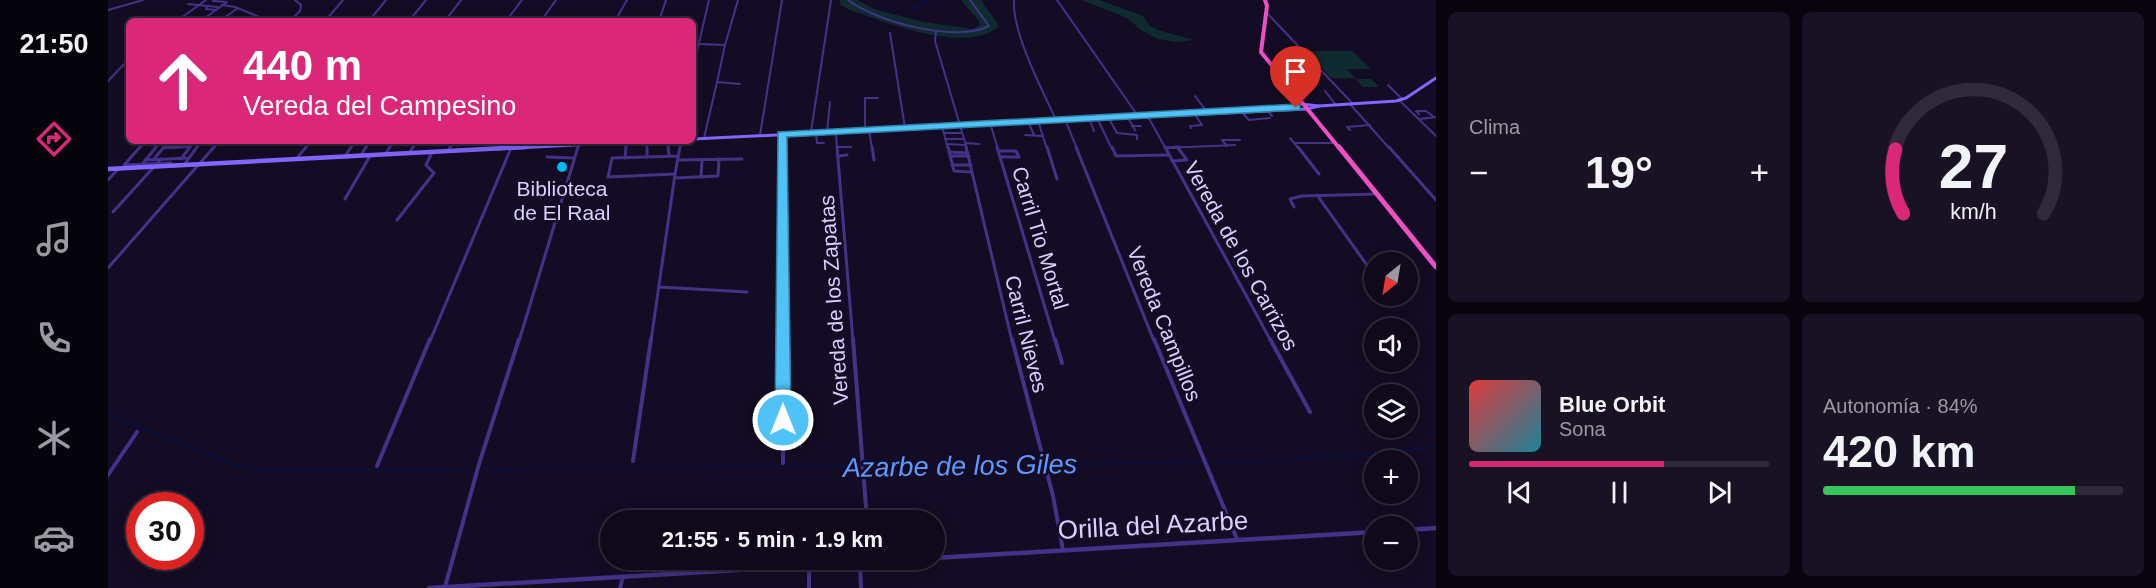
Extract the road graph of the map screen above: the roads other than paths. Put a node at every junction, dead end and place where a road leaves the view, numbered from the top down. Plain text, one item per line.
1 (143, 0) edge
2 (206, 0) edge
3 (215, 0) edge
4 (295, 0) edge
5 (343, 0) edge
6 (386, 0) edge
7 (426, 0) edge
8 (461, 0) edge
9 (522, 0) edge
10 (556, 0) edge
11 (627, 0) edge
12 (666, 0) edge
13 (710, 0) edge
14 (738, 0) edge
15 (782, 0) edge
16 (831, 0) edge
17 (848, 0) edge
18 (970, 0) edge
19 (1014, 0) edge
20 (1057, 0) edge
21 (1265, 0) edge
22 (188, 4) dead end
23 (199, 4) junction
24 (209, 6) junction
25 (221, 6) junction
26 (238, 8) junction
27 (108, 10) edge
28 (216, 10) junction
29 (206, 12) dead end
30 (1266, 12) junction
31 (211, 14) junction
32 (183, 17) joint
33 (189, 18) edge
34 (205, 18) edge
35 (224, 18) edge
36 (262, 18) edge
37 (293, 18) edge
38 (328, 18) edge
39 (371, 18) edge
40 (411, 18) edge
41 (447, 18) edge
42 (508, 18) edge
43 (543, 18) edge
44 (617, 18) edge
45 (659, 18) edge
46 (936, 31) junction
47 (890, 33) dead end
48 (698, 44) junction
49 (725, 45) junction
50 (696, 54) edge
51 (126, 62) edge
52 (1435, 80) edge
53 (108, 81) edge
54 (717, 82) junction
55 (740, 84) dead end
56 (1388, 85) dead end
57 (1289, 87) junction
58 (1306, 87) dead end
59 (1325, 91) dead end
60 (1196, 96) dead end
61 (878, 98) dead end
62 (1401, 100) junction
63 (830, 102) dead end
64 (1351, 104) junction
65 (1336, 105) junction
66 (1305, 107) junction
67 (1266, 109) junction
68 (1240, 110) junction
69 (1207, 112) junction
70 (1194, 113) junction
71 (1413, 113) junction
72 (1419, 114) junction
73 (1147, 115) junction
74 (1127, 116) junction
75 (1138, 116) junction
76 (1108, 117) junction
77 (1435, 117) edge
78 (1089, 118) junction
79 (1097, 118) junction
80 (1429, 118) junction
81 (1065, 119) junction
82 (1419, 119) junction
83 (1056, 120) junction
84 (1028, 121) junction
85 (1038, 121) junction
86 (990, 123) junction
87 (959, 125) junction
88 (1370, 125) junction
89 (942, 126) junction
90 (1132, 126) junction
91 (1141, 126) dead end
92 (905, 128) junction
93 (1191, 128) dead end
94 (867, 130) junction
95 (1135, 130) dead end
96 (1350, 130) dead end
97 (836, 131) junction
98 (1094, 131) dead end
99 (814, 132) junction
100 (827, 132) junction
101 (944, 133) junction
102 (962, 133) junction
103 (782, 134) junction
104 (1105, 134) junction
105 (1117, 134) junction
106 (760, 135) junction
107 (1025, 135) dead end
108 (1034, 135) junction
109 (1042, 136) junction
110 (1436, 136) edge
111 (704, 138) junction
112 (1290, 138) dead end
113 (696, 139) edge
114 (945, 139) junction
115 (1137, 140) dead end
116 (1240, 140) dead end
117 (965, 142) junction
118 (824, 143) dead end
119 (1294, 143) junction
120 (1335, 143) junction
121 (143, 144) edge
122 (158, 144) edge
123 (166, 144) edge
124 (192, 144) edge
125 (200, 144) edge
126 (217, 144) edge
127 (308, 144) edge
128 (354, 144) edge
129 (368, 144) edge
130 (392, 144) edge
131 (416, 144) edge
132 (452, 144) edge
133 (502, 144) edge
134 (544, 144) edge
135 (595, 144) edge
136 (628, 144) edge
137 (646, 144) edge
138 (668, 144) edge
139 (680, 144) edge
140 (947, 144) junction
141 (979, 144) dead end
142 (579, 145) junction
143 (1227, 146) junction
144 (1235, 146) dead end
145 (190, 147) junction
146 (543, 147) junction
147 (837, 147) junction
148 (851, 147) dead end
149 (163, 148) junction
150 (511, 148) junction
151 (1165, 148) junction
152 (1178, 148) junction
153 (500, 149) junction
154 (998, 151) junction
155 (1010, 151) junction
156 (432, 152) junction
157 (448, 152) junction
158 (409, 153) junction
159 (949, 154) junction
160 (969, 154) junction
161 (370, 155) junction
162 (385, 155) junction
163 (847, 155) dead end
164 (1169, 155) junction
165 (360, 156) junction
166 (669, 156) junction
167 (678, 156) junction
168 (838, 156) junction
169 (345, 157) junction
170 (647, 157) junction
171 (1013, 157) junction
172 (189, 158) junction
173 (547, 158) dead end
174 (574, 158) junction
175 (625, 158) junction
176 (1000, 158) junction
177 (161, 159) junction
178 (172, 159) junction
179 (182, 159) junction
180 (296, 159) junction
181 (719, 159) junction
182 (742, 159) dead end
183 (145, 160) junction
184 (153, 160) junction
185 (678, 160) junction
186 (702, 160) junction
187 (874, 160) dead end
188 (1172, 160) junction
189 (201, 163) junction
190 (185, 164) junction
191 (157, 165) junction
192 (168, 165) junction
193 (952, 165) junction
194 (971, 165) junction
195 (141, 166) junction
196 (122, 167) junction
197 (108, 169) edge
198 (972, 172) junction
199 (1319, 174) dead end
200 (675, 176) junction
201 (701, 177) junction
202 (1057, 179) dead end
203 (108, 180) edge
204 (1377, 194) junction
205 (1317, 195) junction
206 (345, 199) dead end
207 (1436, 200) edge
208 (1294, 207) dead end
209 (113, 212) dead end
210 (397, 220) dead end
211 (1364, 261) edge
212 (1436, 267) edge
213 (108, 268) edge
214 (658, 287) junction
215 (747, 291) dead end
216 (1062, 363) dead end
217 (1310, 412) dead end
218 (137, 432) dead end
219 (633, 461) dead end
220 (783, 463) dead end
221 (377, 466) dead end
222 (108, 475) edge
223 (866, 510) edge
224 (1436, 528) edge
225 (1418, 529) edge
226 (1364, 533) edge
227 (1238, 540) junction
228 (1063, 550) junction
229 (945, 557) edge
230 (735, 570) edge
231 (809, 570) edge
232 (860, 570) edge
233 (623, 576) junction
234 (445, 587) edge
235 (429, 588) edge
236 (620, 588) edge
237 (809, 588) edge
238 (861, 588) edge

1 - 27 street
2 - 23 street
3 - 25 street
4 - 37 street
5 - 38 street
6 - 39 street
7 - 40 street
8 - 41 street
9 - 42 street
10 - 43 street
11 - 44 street
12 - 45 street
13 - 48 street
14 - 49 street
15 - 106 street
16 - 99 street
17 - 46 street
18 - 46 street
19 - 83 street
20 - 75 street
21 - 30 highway
22 - 23 street
23 - 24 street
23 - 32 street
24 - 25 street
24 - 28 street
25 - 26 street
25 - 28 street
26 - 35 street
26 - 36 street
28 - 31 street
29 - 31 street
30 - 57 highway
30 - 64 street
31 - 34 street
32 - 33 street
46 - 87 street, Carril Nieves
47 - 92 street
48 - 49 street
48 - 50 street
49 - 54 street
51 - 53 street
52 - 62 main road
54 - 55 street
54 - 111 street
56 - 62 street
57 - 58 street
57 - 66 highway
59 - 65 street
60 - 69 street
61 - 94 street
62 - 64 main road
62 - 71 street
63 - 100 street
64 - 65 main road
64 - 88 street
65 - 66 main road
66 - 67 main road
66 - 120 highway
67 - 68 main road
67 - 68 street
68 - 69 main road
69 - 70 main road
70 - 73 main road
70 - 93 street
71 - 72 street
71 - 82 street
72 - 77 street
72 - 80 street
73 - 75 main road
73 - 151 street, Vereda de los Carrizos
74 - 75 main road
74 - 76 main road
74 - 90 street
76 - 79 main road
76 - 105 street
77 - 80 street
78 - 79 main road
78 - 81 main road
78 - 98 street
79 - 104 street
80 - 82 street
81 - 83 main road
81 - 227 street, Vereda Campillos
82 - 110 street
83 - 85 main road
84 - 85 main road
84 - 86 main road
84 - 108 street
85 - 109 street
86 - 87 main road
86 - 154 street, Carril Tio Mortal
87 - 89 main road
87 - 102 street, Carril Nieves
88 - 96 street
88 - 207 street
89 - 92 main road
89 - 101 street
90 - 91 street
90 - 95 street
92 - 94 main road
94 - 97 main road
94 - 187 street
97 - 100 main road
97 - 147 street, Vereda de los Zapatas
99 - 100 main road
99 - 103 main road
99 - 118 street
101 - 102 street
101 - 114 street
102 - 117 street, Carril Nieves
103 - 106 main road
103 - 220 street
104 - 105 street
104 - 164 street
105 - 115 street
106 - 111 main road
107 - 108 street
108 - 109 street
109 - 202 street
111 - 113 main road
112 - 119 street
114 - 117 street
114 - 140 street
116 - 143 street
117 - 140 street
117 - 141 street
117 - 160 street, Carril Nieves
119 - 120 street
119 - 199 street
120 - 204 highway
121 - 196 street
122 - 183 street
123 - 149 street
124 - 145 street
125 - 172 street
126 - 189 street
127 - 180 street
128 - 169 street
129 - 165 street
130 - 162 street
131 - 158 street
132 - 157 street
133 - 153 street
134 - 146 street
135 - 142 main road
136 - 175 street
137 - 170 street
138 - 166 street
139 - 167 street
140 - 159 street
142 - 146 main road
142 - 174 street
143 - 144 street
143 - 152 street
145 - 149 street
145 - 179 street
146 - 150 main road
147 - 148 street
147 - 168 street, Vereda de los Zapatas
149 - 184 street
150 - 153 main road
150 - 221 street
151 - 152 street
151 - 164 street, Vereda de los Carrizos
152 - 188 street
153 - 157 main road
154 - 155 street
154 - 176 street, Carril Tio Mortal
155 - 171 street
155 - 171 street
156 - 157 main road
156 - 158 main road
156 - 210 street
158 - 162 main road
159 - 160 street
159 - 193 street
160 - 194 street, Carril Nieves
161 - 162 main road
161 - 165 main road
161 - 206 street
163 - 168 street
164 - 188 street, Vereda de los Carrizos
165 - 169 main road
166 - 167 street
166 - 170 street
167 - 185 street
168 - 223 street, Vereda de los Zapatas
169 - 180 main road
170 - 175 street
171 - 176 street
172 - 179 street
172 - 190 street
173 - 174 street
174 - 234 street
175 - 200 street
176 - 216 street, Carril Tio Mortal
177 - 178 street
177 - 184 street
177 - 191 street
178 - 179 street
178 - 192 street
180 - 189 main road
181 - 182 street
181 - 186 street
181 - 201 street
183 - 184 street
183 - 195 street
185 - 186 street
185 - 200 street
186 - 201 street
188 - 217 street, Vereda de los Carrizos
189 - 190 main road
189 - 213 street
190 - 192 main road
191 - 192 main road
191 - 195 main road
191 - 209 street
193 - 194 street
193 - 198 street
194 - 198 street, Carril Nieves
195 - 196 main road
196 - 197 main road
196 - 203 street
198 - 228 street, Carril Nieves
200 - 201 street
200 - 214 street
204 - 205 street
204 - 212 highway
205 - 208 street
205 - 211 street
214 - 215 street
214 - 219 street
218 - 222 street
224 - 225 street
226 - 227 street, Orilla del Azarbe
227 - 228 street, Orilla del Azarbe
228 - 229 street, Orilla del Azarbe
230 - 233 street
231 - 237 street
232 - 238 street
233 - 234 street
233 - 236 street
234 - 235 street

